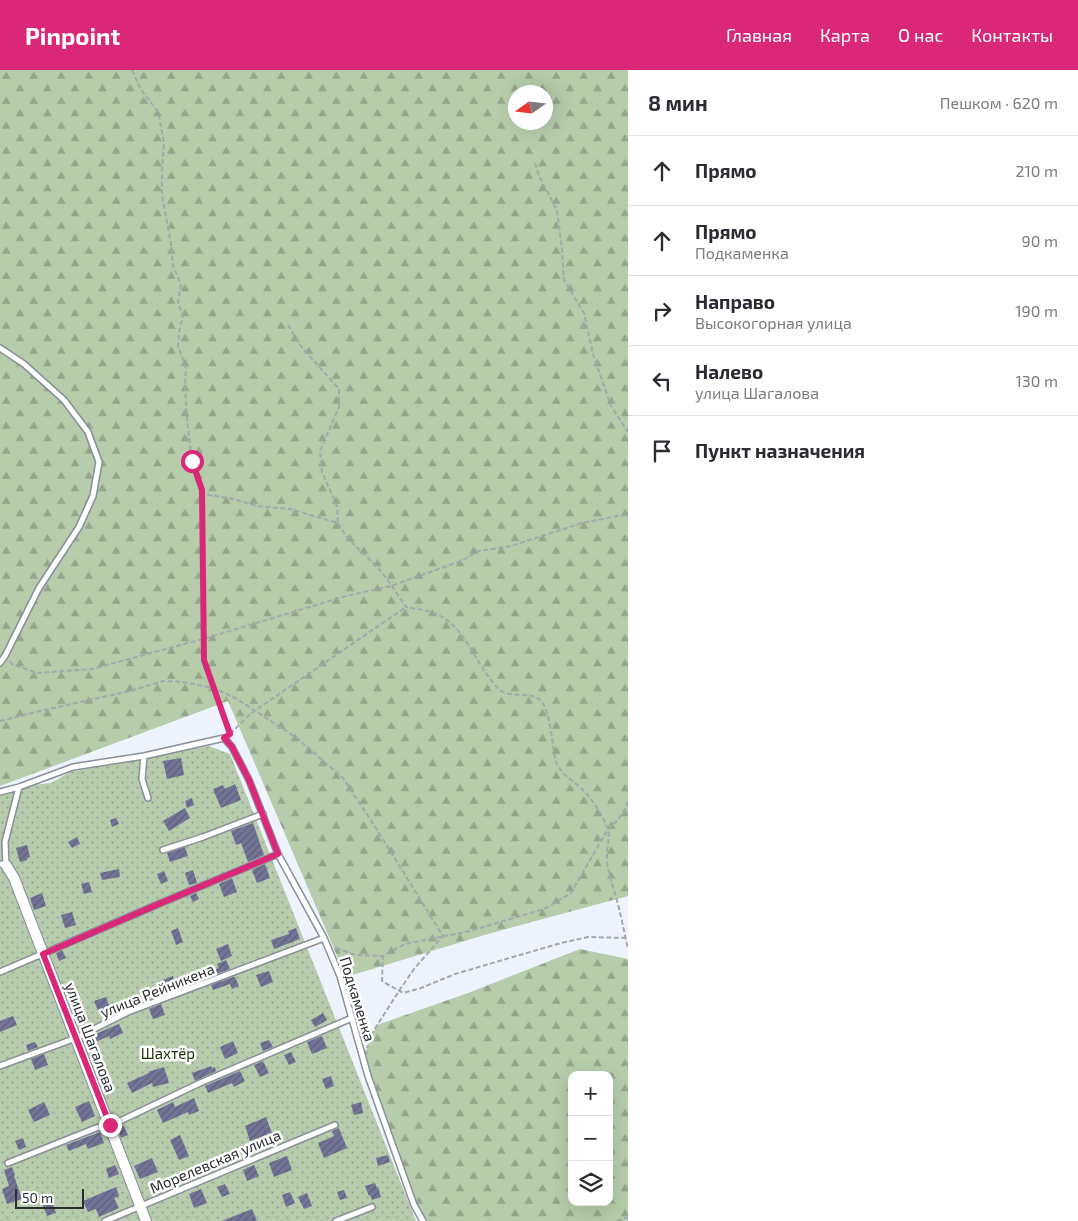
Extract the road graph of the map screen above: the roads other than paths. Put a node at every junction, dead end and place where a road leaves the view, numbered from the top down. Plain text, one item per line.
1 (0, 348) edge
2 (0, 662) edge
3 (144, 756) junction
4 (19, 787) junction
5 (0, 792) edge
6 (148, 798) dead end
7 (263, 814) junction
8 (163, 850) dead end
9 (278, 854) junction
10 (3, 864) edge
11 (324, 938) junction
12 (43, 954) junction
13 (0, 972) edge
14 (352, 1018) junction
15 (76, 1038) junction
16 (0, 1066) edge
17 (110, 1125) junction
18 (335, 1125) dead end
19 (8, 1163) dead end
20 (141, 1206) junction
21 (372, 1207) dead end
22 (105, 1221) edge
23 (146, 1221) edge
24 (336, 1221) edge
25 (423, 1221) edge

1 - 2 lane
3 - 4 lane
3 - 6 lane
3 - 7 lane, Подкаменка
4 - 5 lane
4 - 10 lane
7 - 8 lane
7 - 9 lane, Подкаменка
9 - 11 lane, Подкаменка
9 - 12 lane
10 - 12 street, улица Шагалова
11 - 14 lane, Подкаменка
11 - 15 lane, улица Рейникена
12 - 13 lane
12 - 15 street, улица Шагалова
14 - 17 lane
14 - 25 lane, Подкаменка
15 - 16 lane, улица Рейникена
15 - 17 street, улица Шагалова
17 - 19 lane
17 - 20 street, улица Шагалова
18 - 20 lane, Морелевская улица
20 - 22 lane, Морелевская улица
20 - 23 street, улица Шагалова
21 - 24 lane

